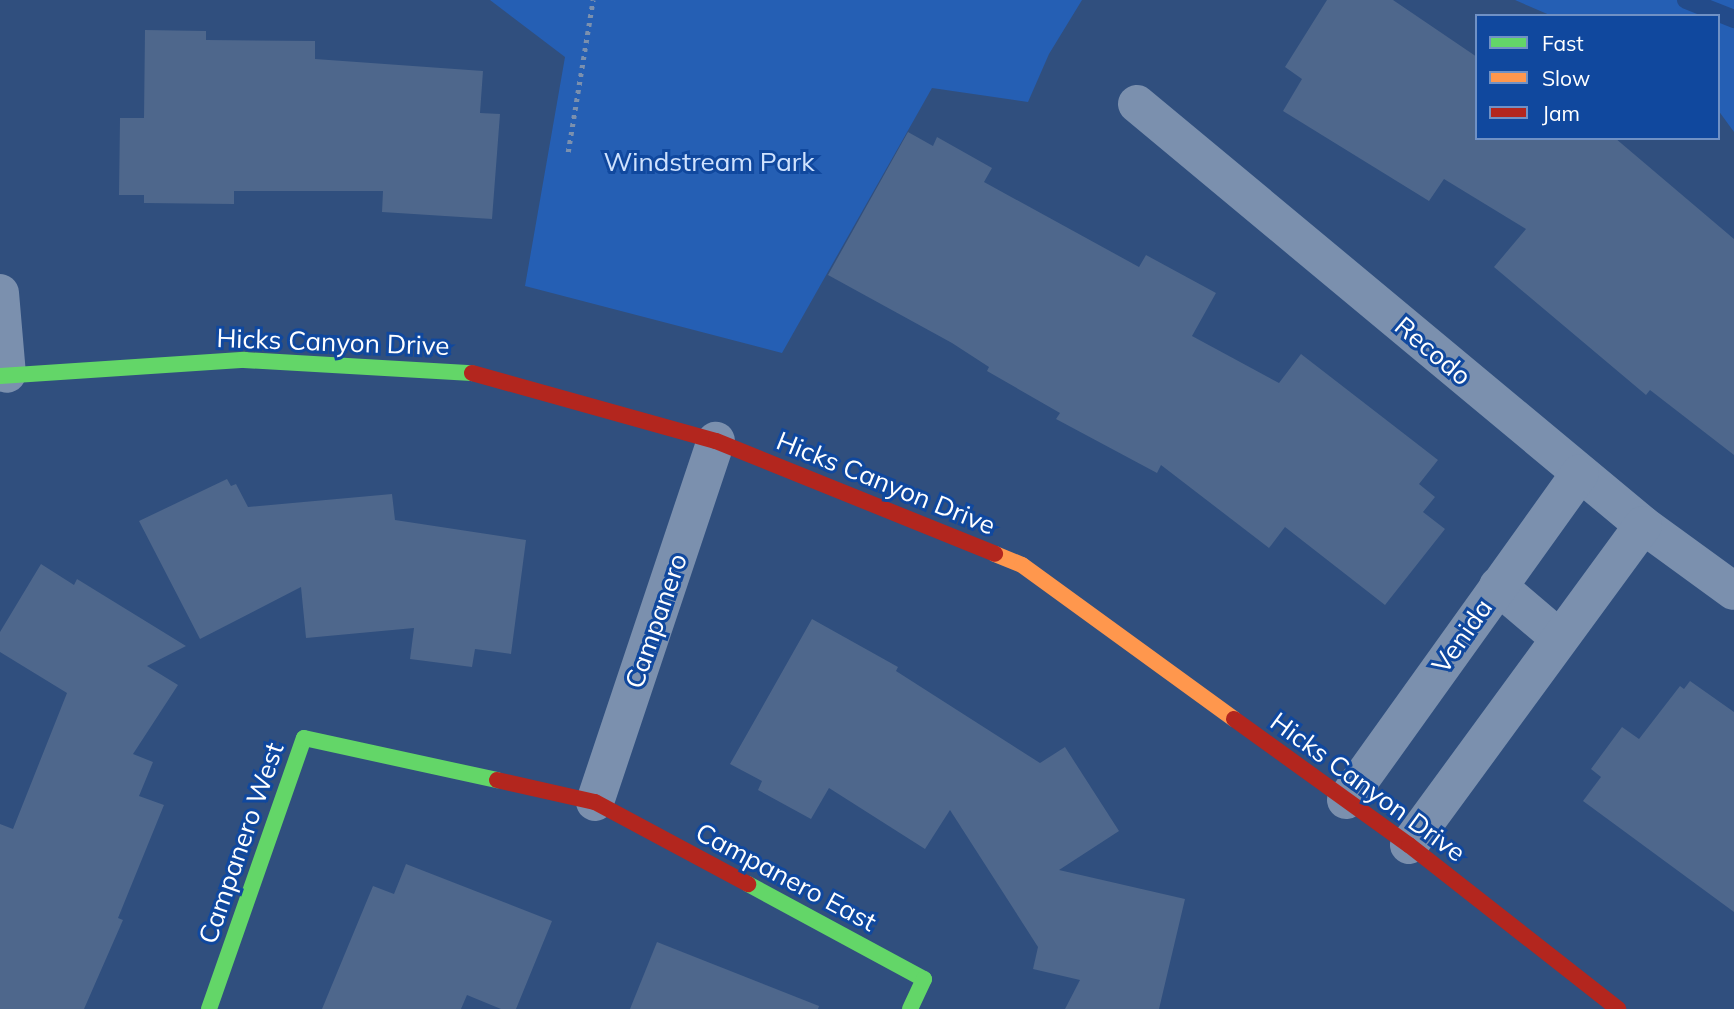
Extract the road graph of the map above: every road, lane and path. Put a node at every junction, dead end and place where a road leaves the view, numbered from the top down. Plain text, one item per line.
1 (593, 0) edge
2 (1137, 104) dead end
3 (568, 152) dead end
4 (0, 293) edge
5 (4, 375) edge
6 (716, 441) junction
7 (1580, 473) junction
8 (1643, 525) junction
9 (1498, 586) junction
10 (1734, 591) edge
11 (1559, 638) junction
12 (1346, 800) junction
13 (595, 802) junction
14 (1409, 845) junction
15 (209, 1009) edge
16 (909, 1009) edge
17 (1618, 1009) edge

1 - 3 path
2 - 7 street, Recodo
4 - 5 street
5 - 6 street, Hicks Canyon Drive
6 - 12 street, Hicks Canyon Drive
6 - 13 street, Campanero
7 - 8 street, Recodo
7 - 9 street, Venida
8 - 10 street, Recodo
8 - 11 street
9 - 11 street
9 - 12 street, Venida
11 - 14 street
12 - 14 street, Hicks Canyon Drive
13 - 15 street, Campanero West
13 - 16 street, Campanero East
14 - 17 street, Hicks Canyon Drive

